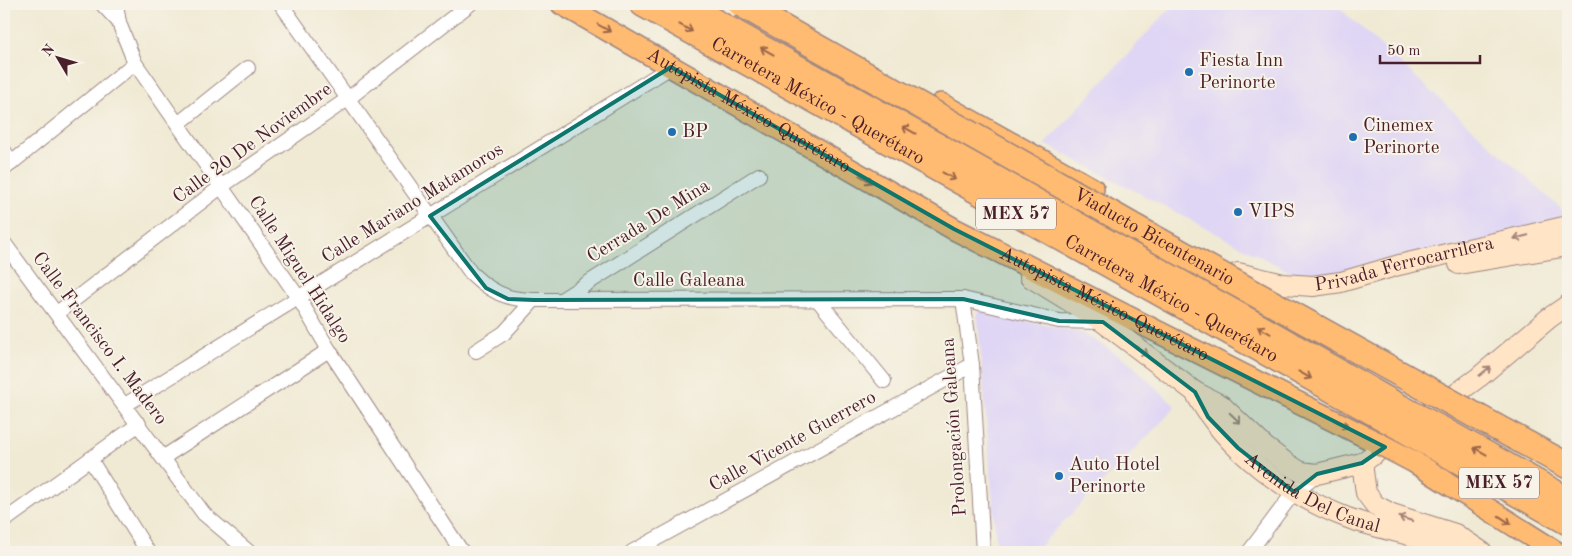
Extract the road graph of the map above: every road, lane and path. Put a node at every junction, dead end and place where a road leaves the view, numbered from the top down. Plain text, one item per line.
1 (102, 4) edge
2 (116, 4) edge
3 (281, 4) edge
4 (470, 4) edge
5 (562, 4) edge
6 (643, 4) edge
7 (683, 4) edge
8 (741, 4) edge
9 (757, 4) edge
10 (119, 23) junction
11 (135, 63) junction
12 (870, 66) junction
13 (671, 67) junction
14 (248, 68) dead end
15 (349, 98) junction
16 (178, 124) junction
17 (4, 151) edge
18 (8, 166) edge
19 (759, 175) dead end
20 (222, 186) junction
21 (430, 216) junction
22 (1568, 226) edge
23 (954, 229) junction
24 (1110, 242) junction
25 (4, 243) edge
26 (1568, 246) edge
27 (1398, 265) junction
28 (1238, 273) junction
29 (298, 297) junction
30 (534, 300) junction
31 (560, 300) junction
32 (818, 300) junction
33 (963, 300) junction
34 (1568, 305) edge
35 (56, 313) junction
36 (1126, 315) junction
37 (1103, 322) junction
38 (329, 350) junction
39 (476, 351) dead end
40 (972, 365) junction
41 (884, 381) dead end
42 (1195, 392) junction
43 (125, 405) junction
44 (1394, 414) junction
45 (139, 424) junction
46 (1429, 446) junction
47 (1568, 453) edge
48 (164, 457) junction
49 (90, 459) junction
50 (1362, 463) junction
51 (1568, 466) edge
52 (1317, 474) junction
53 (1294, 492) junction
54 (1568, 500) edge
55 (4, 521) edge
56 (1568, 522) edge
57 (148, 552) edge
58 (249, 552) edge
59 (462, 552) edge
60 (632, 552) edge
61 (983, 552) edge
62 (1249, 552) edge
63 (1457, 552) edge
64 (1482, 552) edge
65 (1556, 552) edge

1 - 10 street
2 - 10 street, Calle Miguel Hidalgo
3 - 15 street, Calle Galeana
4 - 15 street, Calle 20 De Noviembre
5 -> 13 main road, Autopista México-Querétaro
6 -> 44 highway, Carretera México - Querétaro / MEX 57
24 -> 7 highway, Carretera México - Querétaro / MEX 57
8 - 51 highway, Viaducto Bicentenario, bridge
9 - 12 main road
10 - 11 street, Calle Miguel Hidalgo
11 - 16 street, Calle Miguel Hidalgo
11 - 18 street
12 - 24 highway
12 - 28 main road
13 - 21 street, Calle Mariano Matamoros
13 -> 23 main road, Autopista México-Querétaro
14 - 16 street
15 - 20 street, Calle 20 De Noviembre
15 - 21 street, Calle Galeana
16 - 20 street, Calle Miguel Hidalgo
17 - 18 street
19 - 31 street, Cerrada De Mina
20 - 29 street, Calle Miguel Hidalgo
20 - 35 street, Calle 20 De Noviembre
21 - 29 street, Calle Mariano Matamoros
21 - 30 street, Calle Galeana
22 -> 27 street, Privada Ferrocarrilera
23 - 36 main road, Autopista México-Querétaro
23 - 37 street
44 -> 24 highway, Carretera México - Querétaro / MEX 57
25 - 35 street, Calle Francisco I. Madero
26 - 27 street
27 - 28 street, Privada Ferrocarrilera
28 - 47 main road
29 - 38 street, Calle Miguel Hidalgo
29 - 43 street, Calle Mariano Matamoros
30 - 31 street, Calle Galeana
30 - 39 street
31 - 32 street, Calle Galeana
32 - 33 street, Calle Galeana
32 - 41 street
33 - 37 street, Calle Galeana
33 - 40 street, Prolongación Galeana
50 -> 34 street
35 - 43 street, Calle Francisco I. Madero
36 - 37 street, Calle Galeana
36 -> 46 main road, Autopista México-Querétaro, bridge
37 -> 42 street
38 - 48 street
38 - 59 street, Calle Miguel Hidalgo
40 - 60 street, Calle Vicente Guerrero
40 - 61 street, Prolongación Galeana
42 -> 52 street
42 - 53 street, Avenida Del Canal
43 - 45 street, Calle Francisco I. Madero
44 - 46 highway, Carretera México - Querétaro / MEX 57, bridge
45 - 48 street, Calle Francisco I. Madero
45 - 49 street
54 -> 46 highway, Carretera México - Querétaro / MEX 57
46 - 56 highway, Carretera México - Querétaro / MEX 57
46 -> 65 main road, Autopista México-Querétaro
48 - 58 street, Calle Francisco I. Madero
49 - 55 street
49 - 57 street
50 - 52 street
64 -> 50 street
52 - 53 street
53 - 62 street
53 - 63 street, Avenida Del Canal

